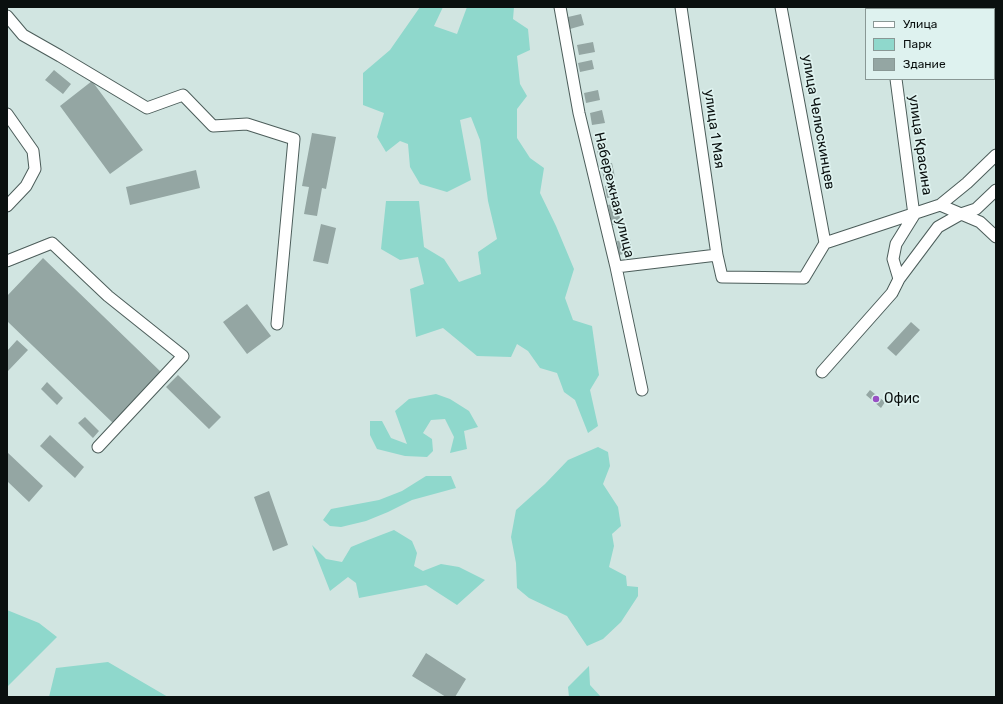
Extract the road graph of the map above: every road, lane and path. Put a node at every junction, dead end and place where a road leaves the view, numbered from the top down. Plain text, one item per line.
1 (560, 7) edge
2 (681, 7) edge
3 (781, 7) edge
4 (7, 16) edge
5 (896, 80) edge
6 (7, 114) edge
7 (996, 155) edge
8 (996, 190) edge
9 (940, 205) junction
10 (7, 206) edge
11 (961, 214) junction
12 (914, 215) junction
13 (996, 237) edge
14 (824, 243) junction
15 (717, 255) junction
16 (7, 261) edge
17 (616, 267) junction
18 (899, 279) junction
19 (277, 324) dead end
20 (822, 372) dead end
21 (642, 390) dead end
22 (98, 447) dead end

1 - 17 street, Набережная улица
2 - 15 street, улица 1 Мая
3 - 14 street, улица Челюскинцев
4 - 19 street
5 - 12 street, улица Красина
6 - 10 street
7 - 9 street
8 - 11 street
9 - 11 street, улица Красина
9 - 12 street
11 - 13 street, улица Красина
11 - 18 street
12 - 14 street
12 - 18 street
14 - 15 street, улица 1 Мая
15 - 17 street
16 - 22 street
17 - 21 street, Набережная улица
18 - 20 street

